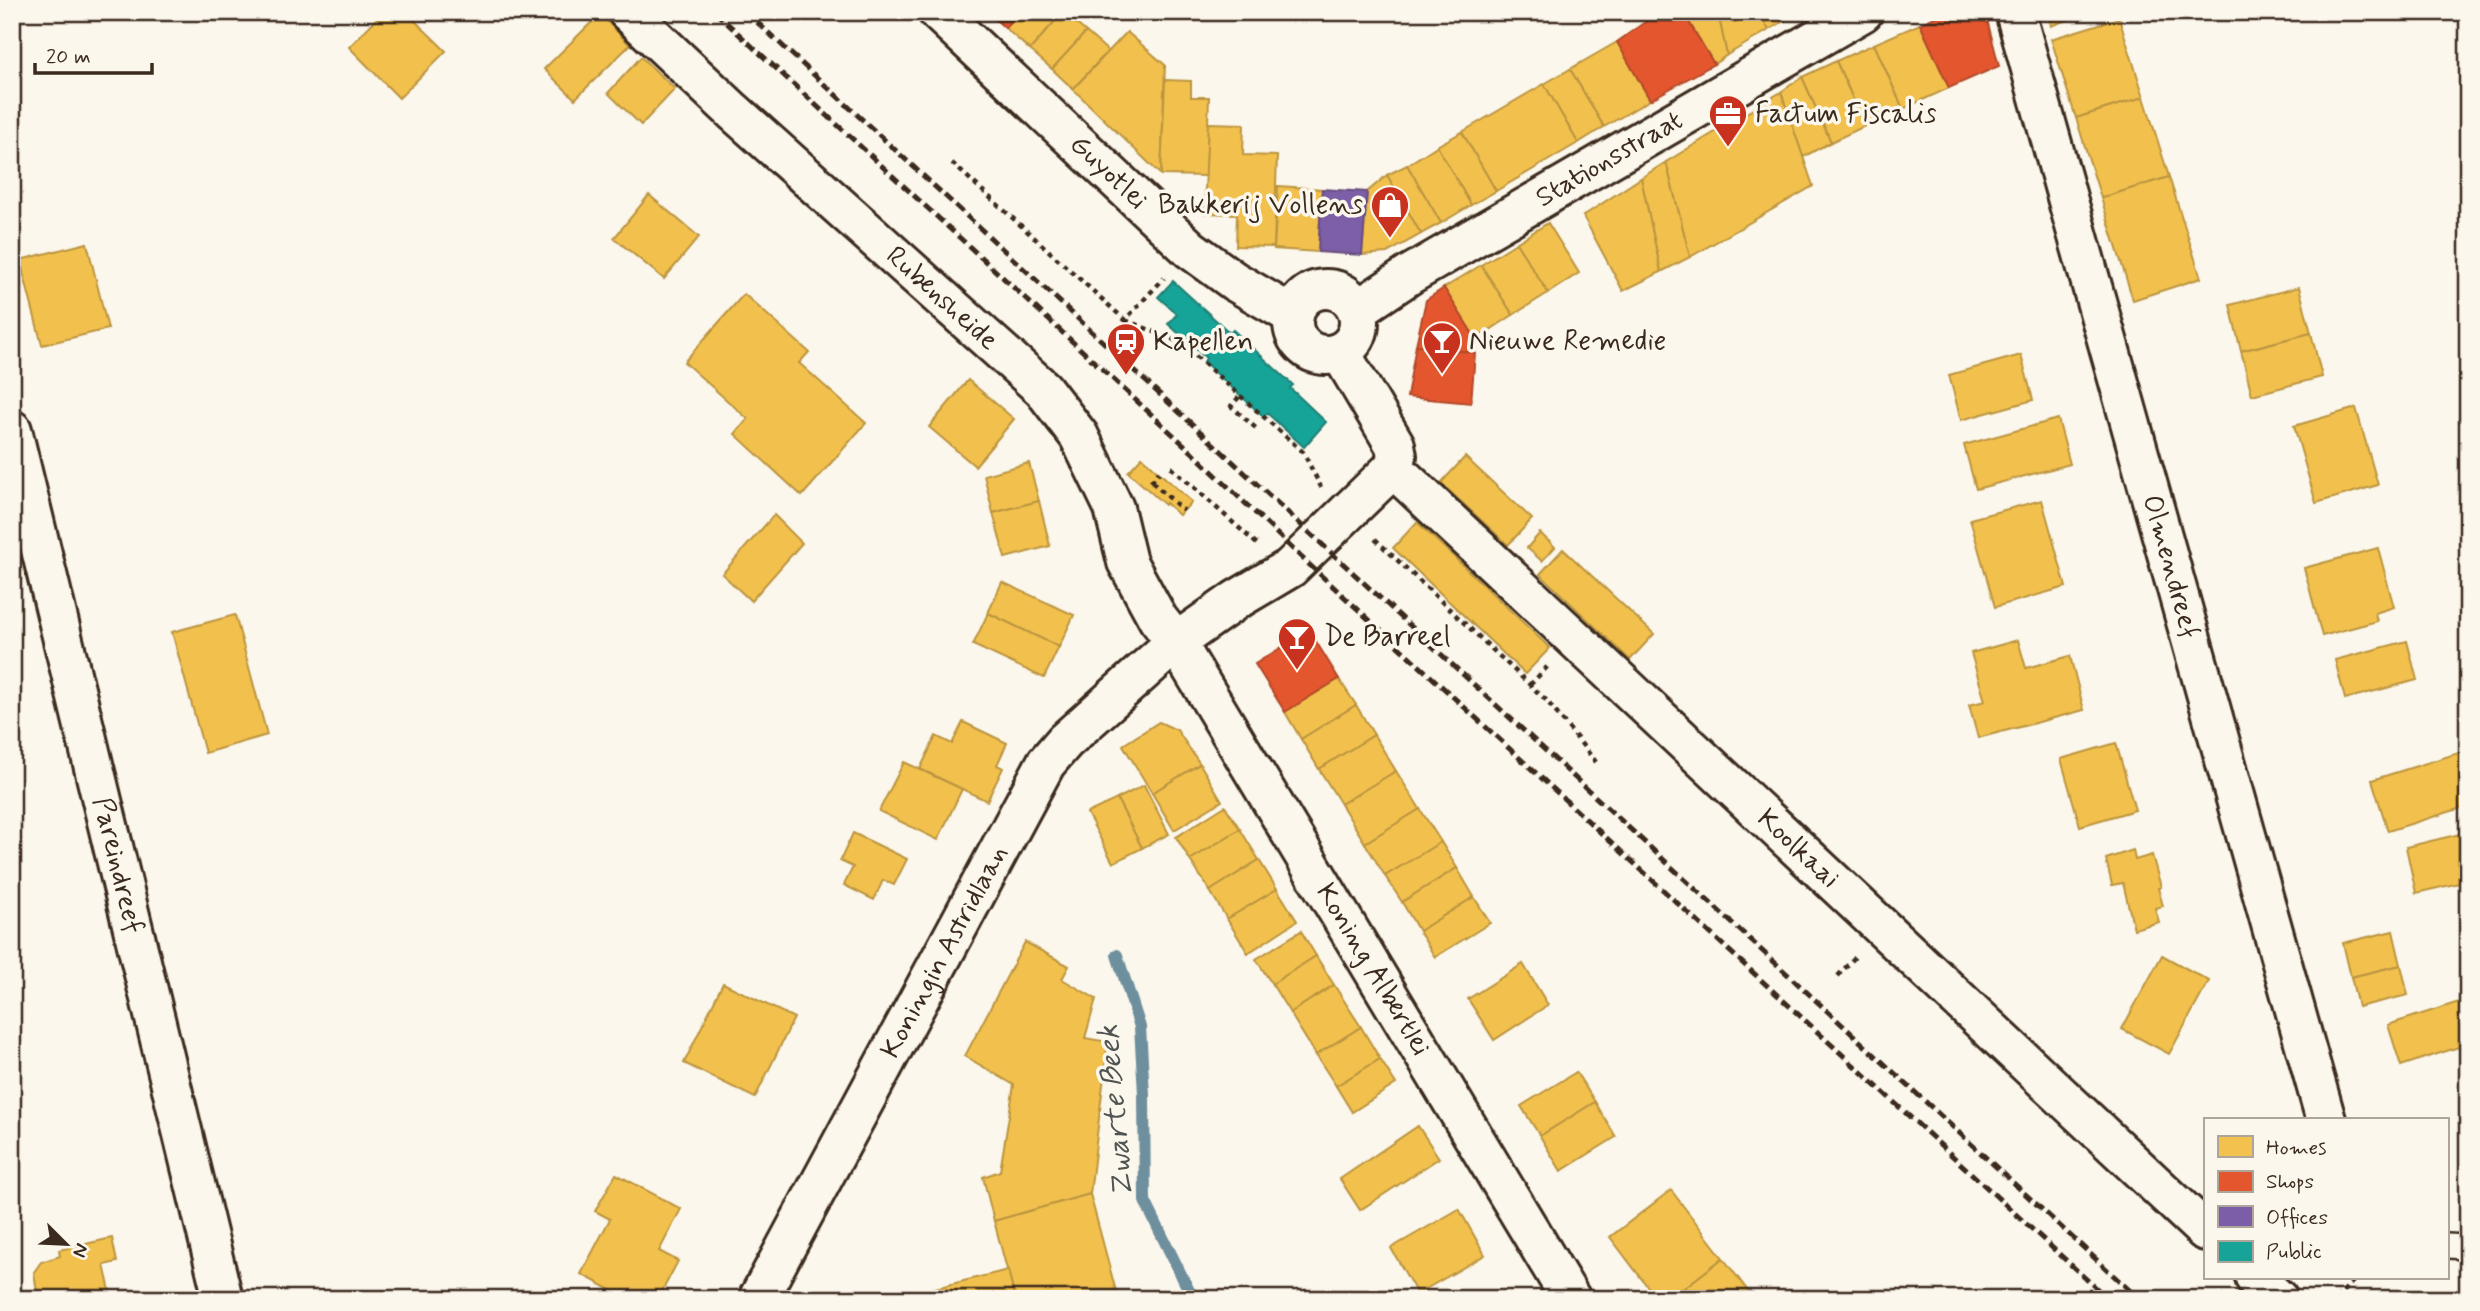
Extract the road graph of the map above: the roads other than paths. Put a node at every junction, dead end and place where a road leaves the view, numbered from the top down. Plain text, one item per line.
1 (628, 12) edge
2 (938, 12) edge
3 (1863, 12) edge
4 (2015, 12) edge
5 (1357, 310) junction
6 (1294, 316) junction
7 (1340, 352) junction
8 (12, 430) edge
9 (1393, 468) junction
10 (1176, 642) junction
11 (2325, 1118) edge
12 (2204, 1230) edge
13 (2448, 1246) edge
14 (2468, 1247) edge
15 (2257, 1280) edge
16 (223, 1299) edge
17 (758, 1299) edge
18 (1571, 1299) edge
19 (2278, 1299) edge

1 - 10 street, Rubensheide
2 - 6 street, Guyotlei
3 - 5 street, Stationsstraat
4 - 11 street, Olmendreef
5 - 6 street
5 - 7 street
6 - 7 street
7 - 9 street
8 - 16 street, Pareindreef
9 - 10 street
9 - 12 street, Koolkaai
10 - 17 street, Koningin Astridlaan
10 - 18 street, Koning Albertlei
13 - 14 lane
15 - 19 street

